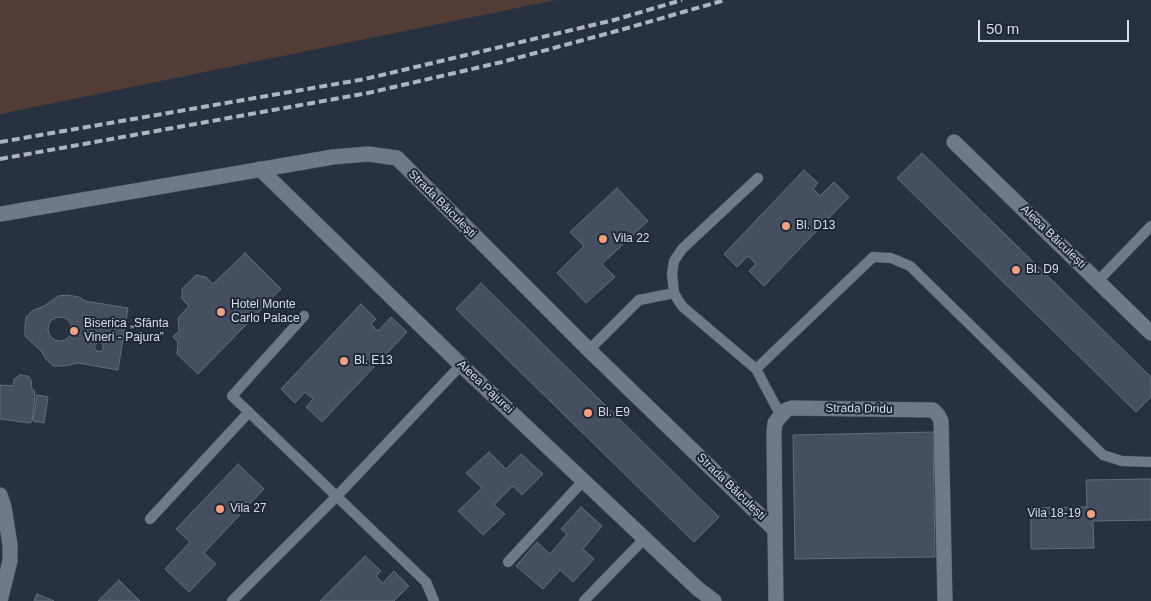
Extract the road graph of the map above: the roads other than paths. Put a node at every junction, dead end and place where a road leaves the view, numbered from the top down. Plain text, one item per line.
1 (954, 142) dead end
2 (260, 169) junction
3 (758, 178) dead end
4 (0, 214) edge
5 (1151, 226) edge
6 (1098, 281) junction
7 (674, 293) junction
8 (304, 316) dead end
9 (1151, 333) edge
10 (589, 350) junction
11 (461, 365) junction
12 (756, 369) junction
13 (249, 412) junction
14 (781, 416) junction
15 (1151, 462) edge
16 (584, 480) junction
17 (337, 496) junction
18 (1, 506) edge
19 (150, 519) dead end
20 (775, 530) junction
21 (645, 538) junction
22 (508, 562) dead end
23 (0, 601) edge
24 (232, 601) edge
25 (434, 601) edge
26 (584, 601) edge
27 (714, 601) edge
28 (776, 601) edge
29 (945, 601) edge

1 - 6 street, Aleea Băiculești
2 - 4 street, Strada Băiculești
2 - 10 street, Strada Băiculești
2 - 11 street, Aleea Pajurei
3 - 7 lane
5 - 6 lane
6 - 9 street, Aleea Băiculești
7 - 10 lane
7 - 12 lane
8 - 13 lane
10 - 20 street, Strada Băiculești
11 - 16 street, Aleea Pajurei
11 - 17 lane
12 - 14 lane
12 - 15 lane
13 - 17 lane
13 - 19 lane
14 - 20 street
14 - 29 street, Strada Dridu
16 - 21 street, Aleea Pajurei
16 - 22 lane
17 - 24 lane
17 - 25 lane
18 - 23 street
20 - 28 street
21 - 26 lane
21 - 27 street, Aleea Pajurei

